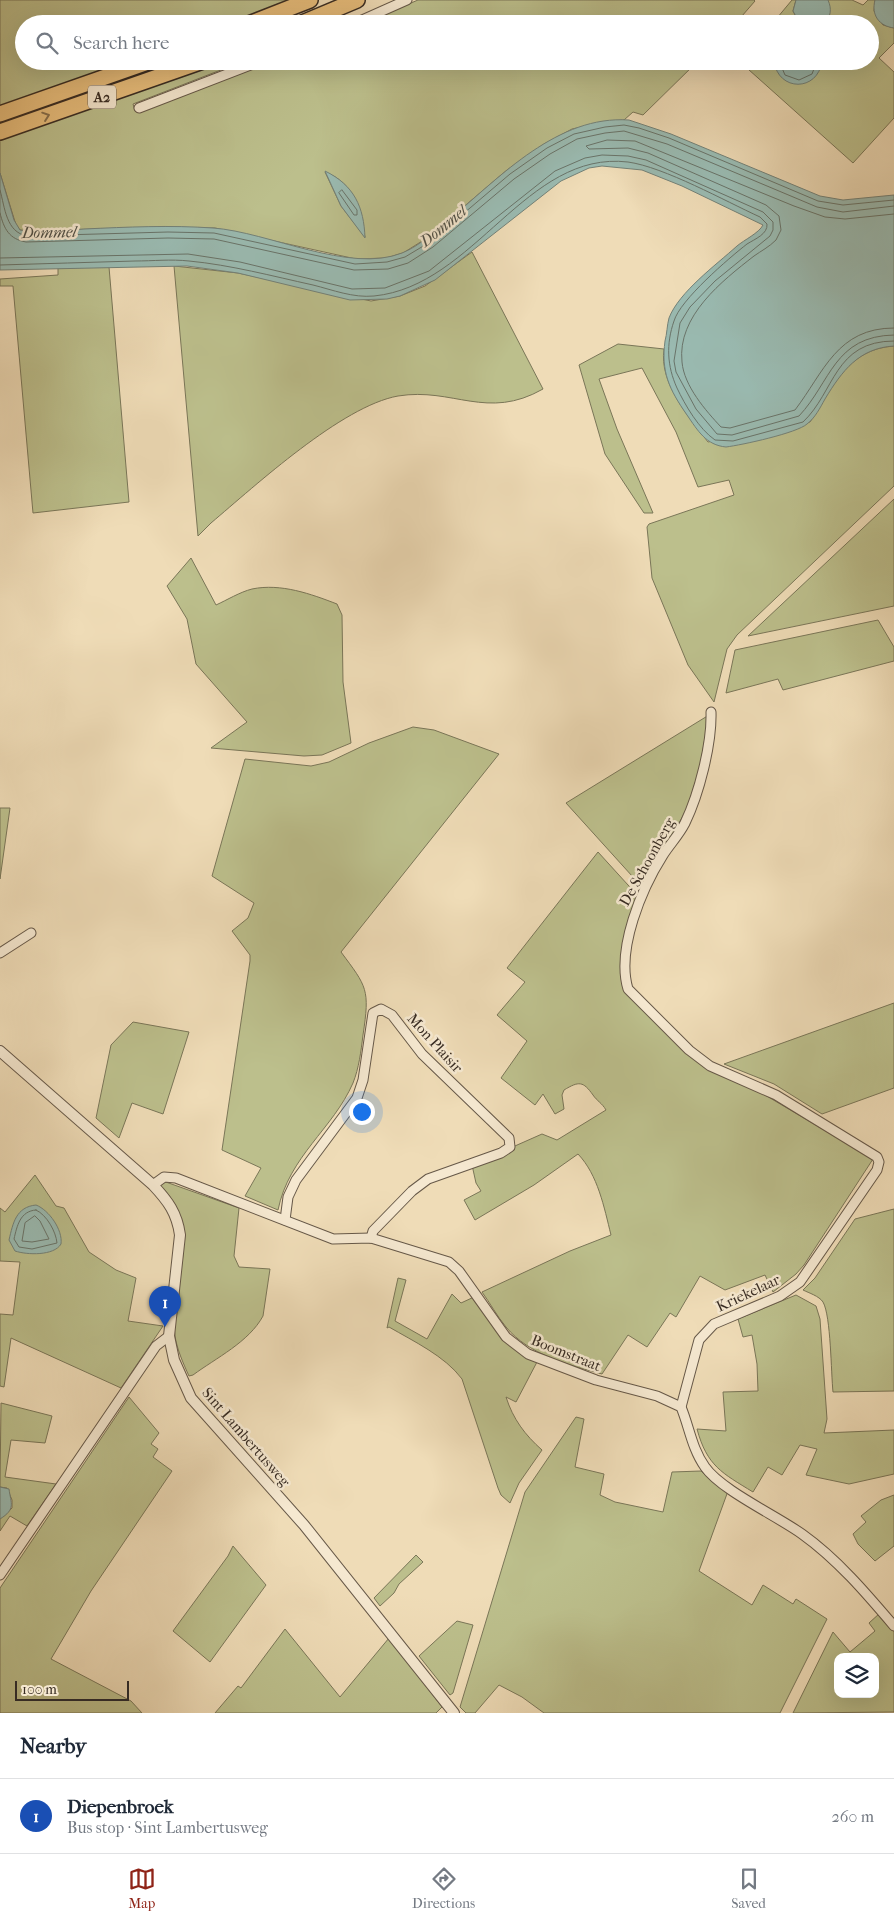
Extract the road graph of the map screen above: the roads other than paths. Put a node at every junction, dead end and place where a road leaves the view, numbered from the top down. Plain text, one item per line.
1 (310, 0) edge
2 (358, 0) edge
3 (407, 0) edge
4 (272, 15) edge
5 (322, 15) edge
6 (373, 15) edge
7 (126, 70) edge
8 (177, 70) edge
9 (238, 70) edge
10 (139, 108) dead end
11 (0, 114) edge
12 (0, 132) edge
13 (711, 712) dead end
14 (31, 933) dead end
15 (0, 953) edge
16 (0, 1051) edge
17 (879, 1162) joint
18 (153, 1185) junction
19 (285, 1220) junction
20 (371, 1238) junction
21 (169, 1336) junction
22 (681, 1407) junction
23 (0, 1575) edge
24 (894, 1626) edge
25 (454, 1713) edge

1 - 4 highway
2 - 5 highway
3 - 6 street
7 - 11 highway, A2
12 -> 8 highway, A2
9 - 10 street
13 - 17 street, De Schoonberg
14 - 15 street
16 - 18 street, Sint Lambertusweg
17 - 22 street, Kriekelaar
18 - 19 street, Boomstraat
18 - 21 street, Sint Lambertusweg
19 - 20 street, Boomstraat
19 - 20 street, Mon Plaisir
20 - 22 street, Boomstraat
21 - 23 street
21 - 25 street, Sint Lambertusweg
22 - 24 street

